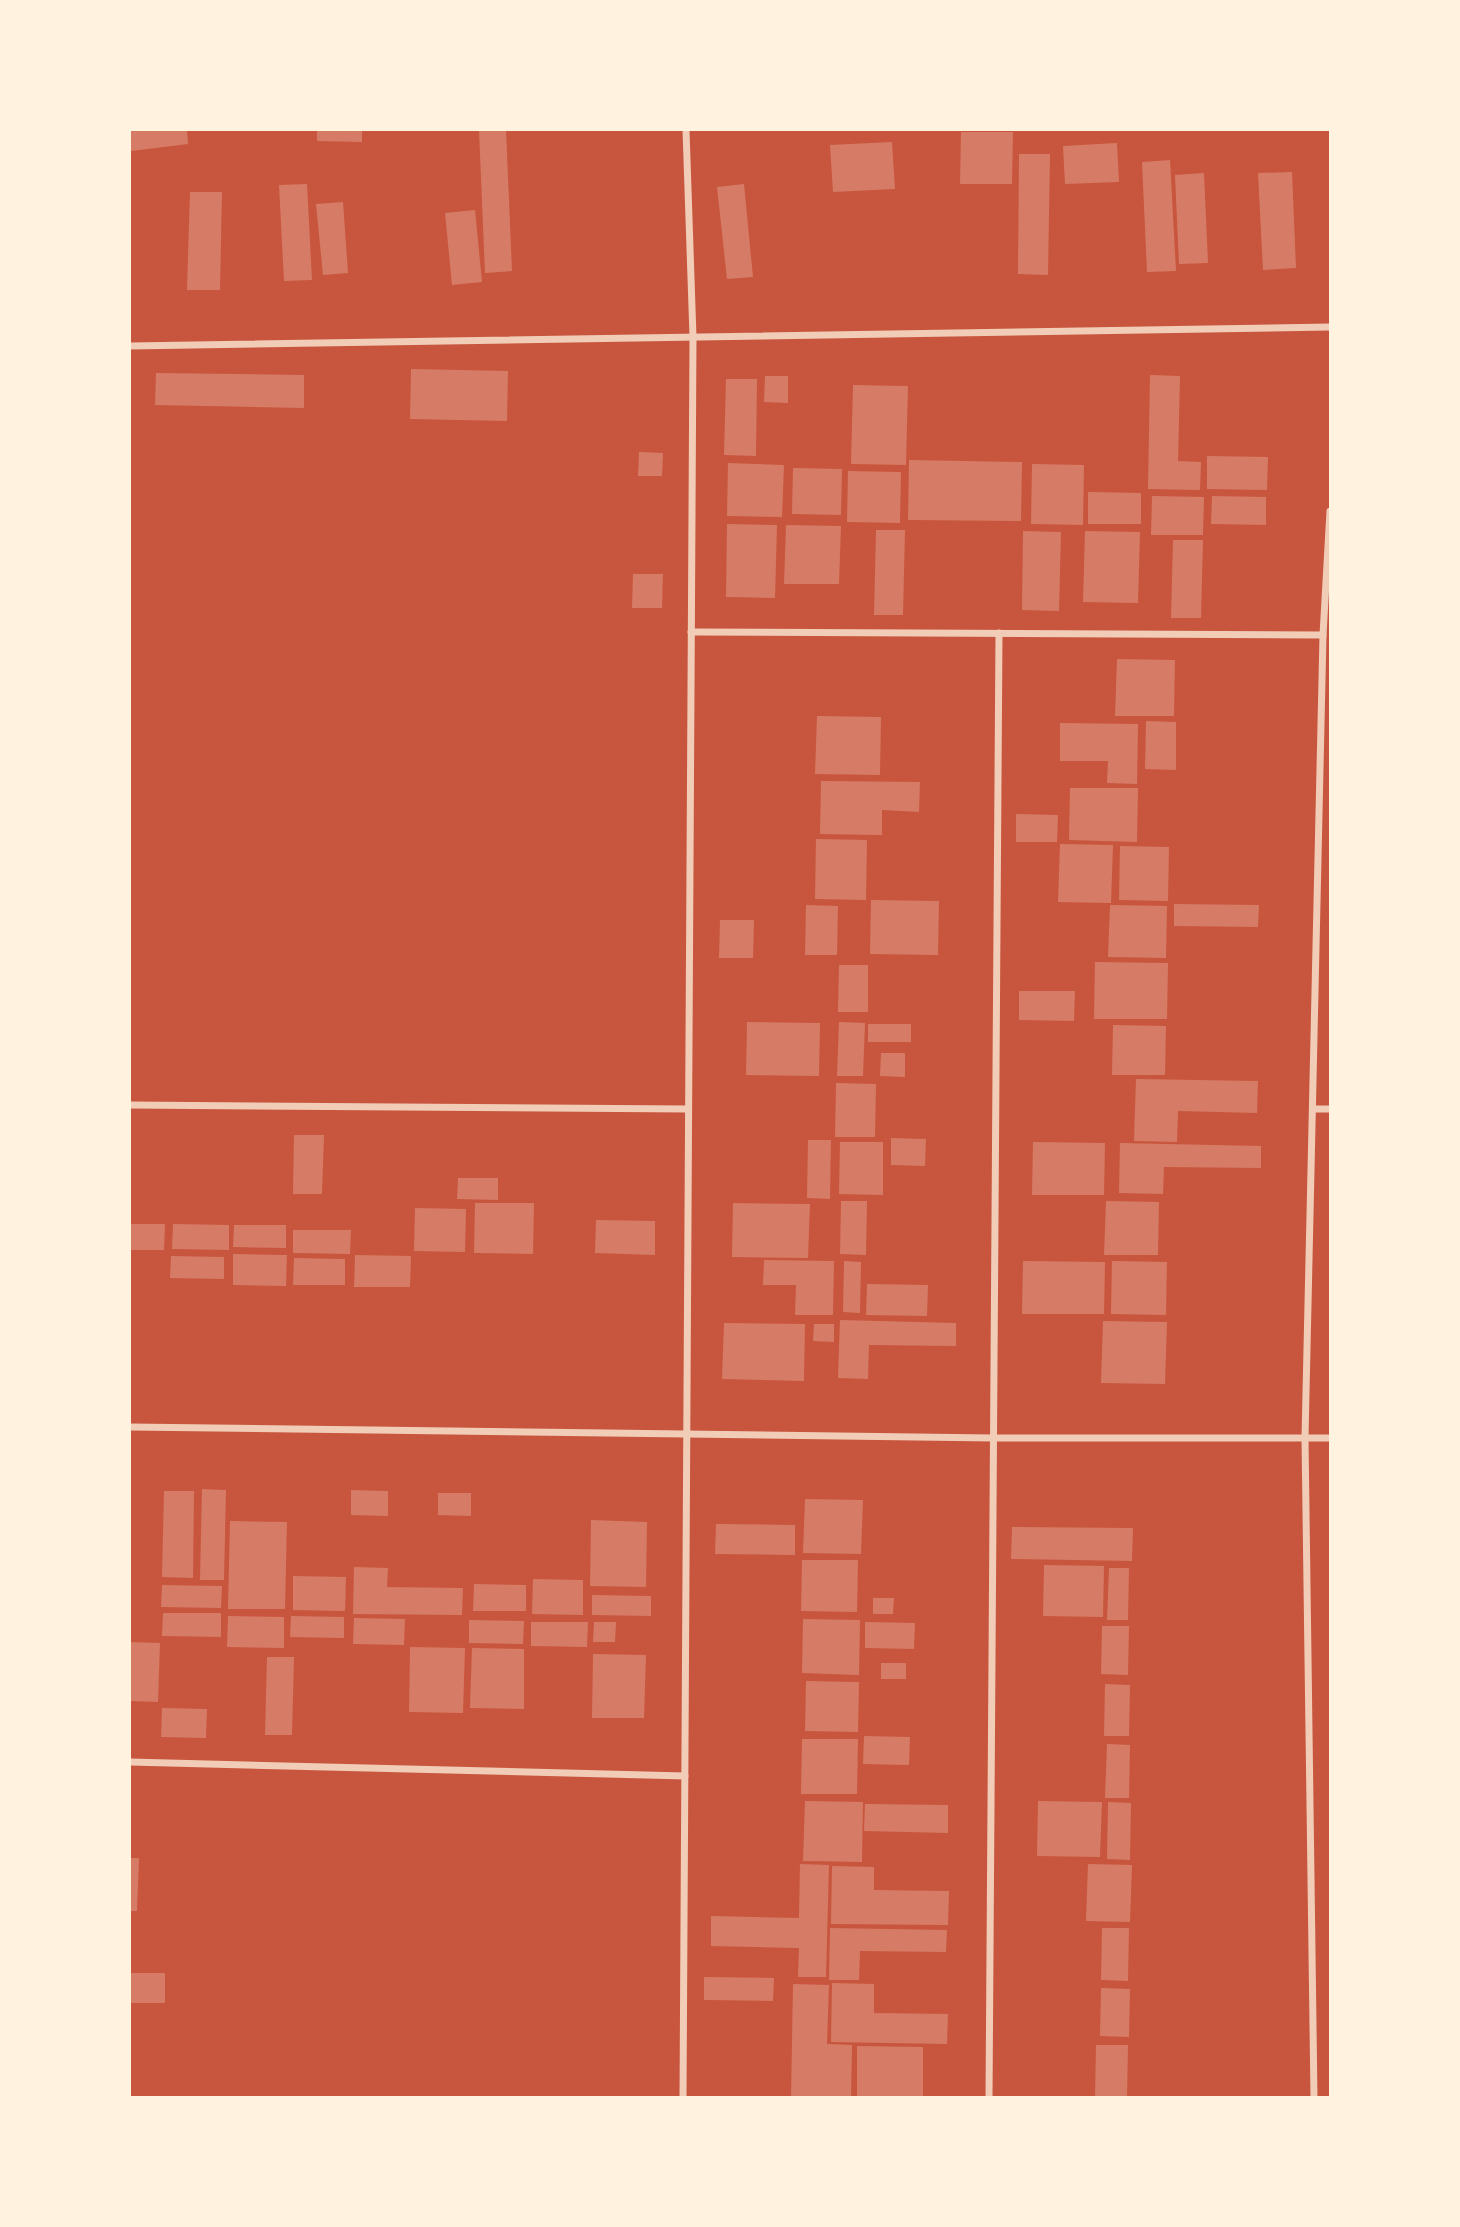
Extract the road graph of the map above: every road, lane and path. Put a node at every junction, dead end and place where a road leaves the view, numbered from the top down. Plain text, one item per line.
1 (686, 130) edge
2 (1331, 327) edge
3 (693, 337) junction
4 (130, 346) edge
5 (1331, 511) edge
6 (691, 632) junction
7 (999, 633) junction
8 (1323, 635) junction
9 (130, 1105) edge
10 (688, 1108) junction
11 (1313, 1108) junction
12 (1331, 1109) edge
13 (130, 1427) edge
14 (687, 1434) junction
15 (993, 1438) junction
16 (1305, 1438) junction
17 (1331, 1438) edge
18 (130, 1762) edge
19 (685, 1776) junction
20 (683, 2098) edge
21 (989, 2098) edge
22 (1314, 2098) edge

1 - 3 street
2 - 3 street
3 - 4 street
3 - 6 street
5 - 8 street
6 - 7 street
6 - 10 street
7 - 8 street
7 - 15 street
8 - 11 street
9 - 10 street
10 - 14 street
11 - 12 street
11 - 16 street
13 - 14 street
14 - 15 street
14 - 19 street
15 - 16 street
15 - 21 street
16 - 17 street
16 - 22 street
18 - 19 street
19 - 20 street

